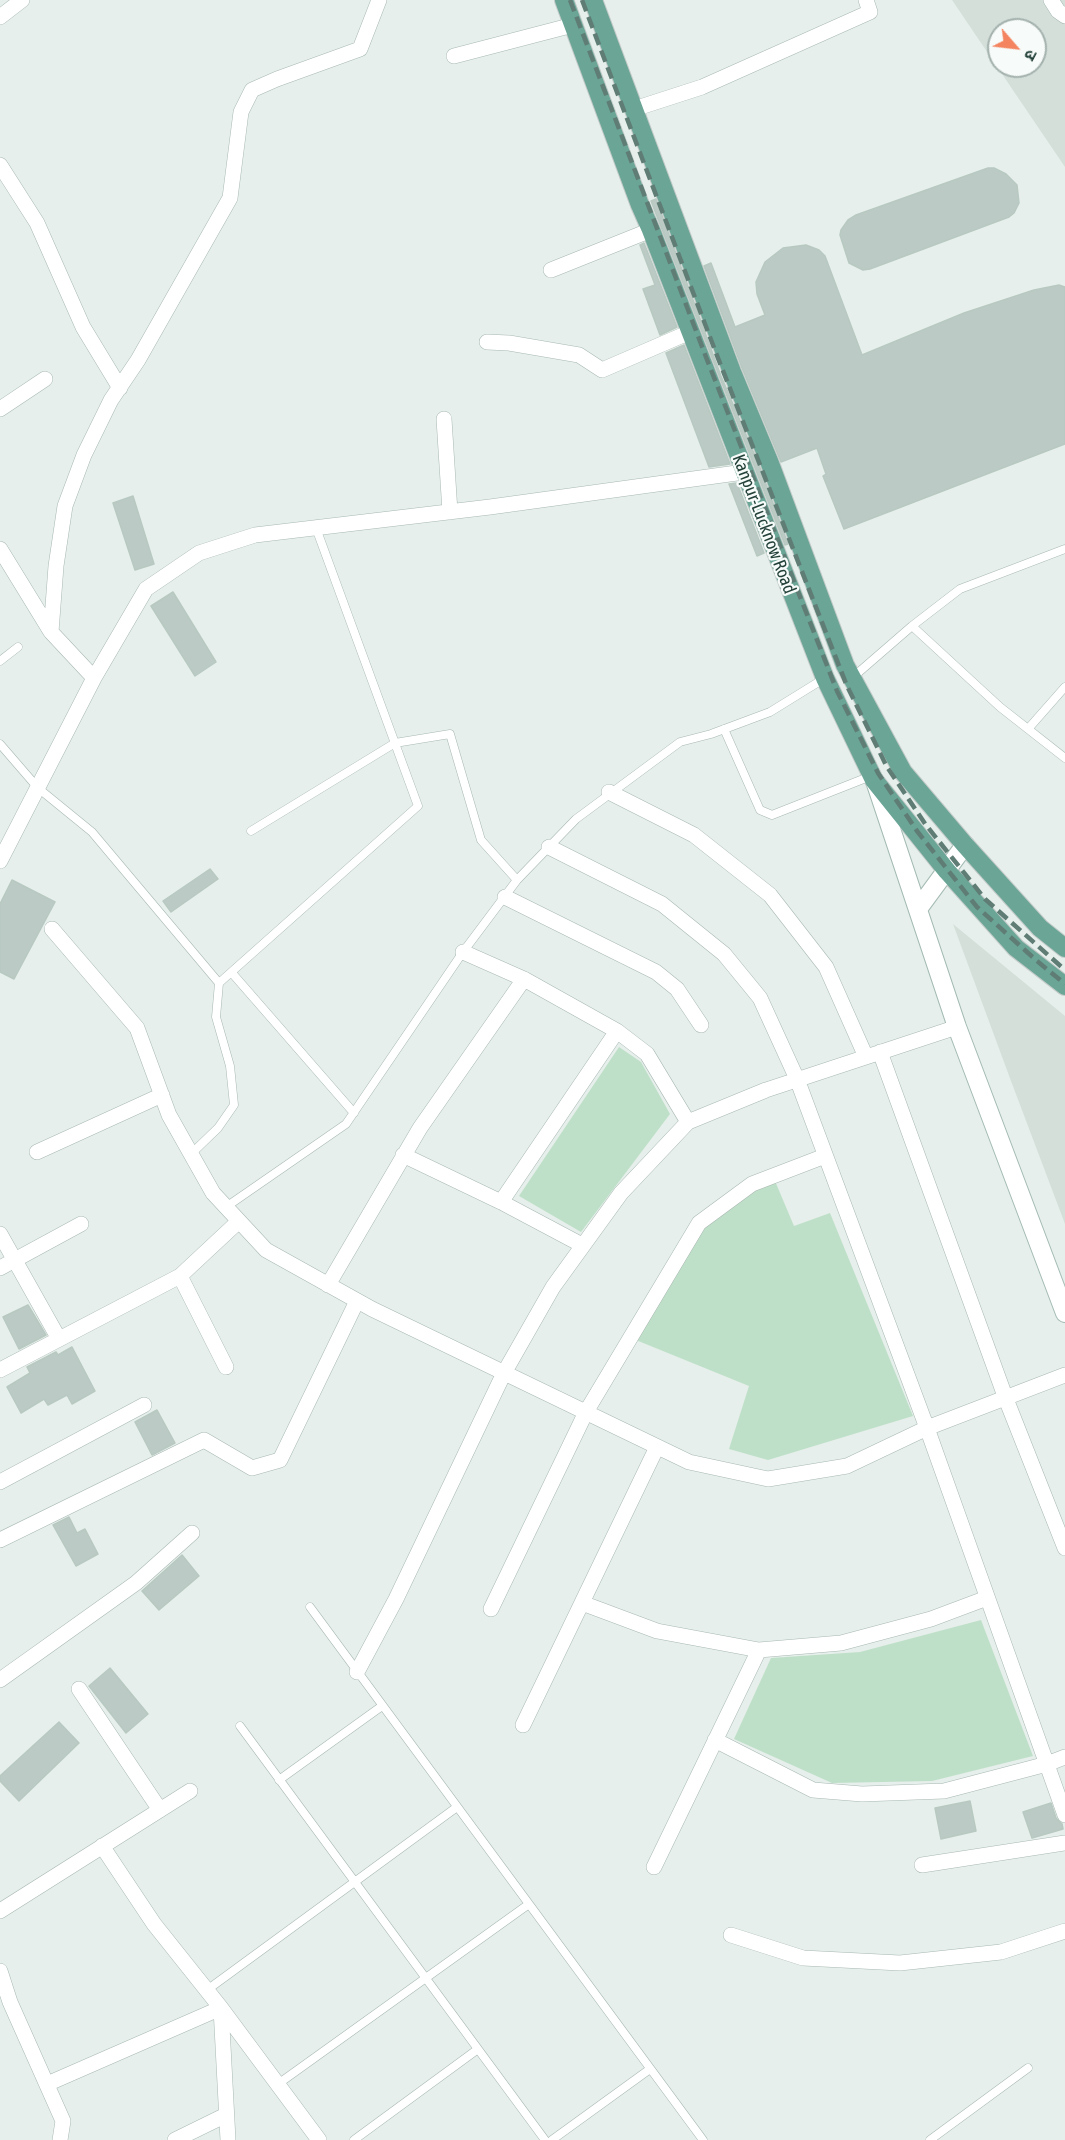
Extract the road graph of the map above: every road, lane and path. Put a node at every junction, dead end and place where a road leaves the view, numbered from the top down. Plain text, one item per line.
1 (22, 0) edge
2 (379, 0) edge
3 (564, 0) edge
4 (593, 0) edge
5 (866, 0) edge
6 (1051, 0) edge
7 (1065, 16) edge
8 (0, 17) edge
9 (573, 25) junction
10 (454, 56) dead end
11 (634, 109) junction
12 (0, 165) edge
13 (651, 230) junction
14 (550, 270) dead end
15 (690, 332) junction
16 (487, 342) dead end
17 (45, 379) dead end
18 (120, 388) junction
19 (0, 410) edge
20 (444, 419) dead end
21 (744, 472) junction
22 (450, 512) junction
23 (316, 528) junction
24 (0, 549) edge
25 (1065, 549) edge
26 (912, 626) junction
27 (51, 632) junction
28 (18, 647) dead end
29 (0, 661) edge
30 (94, 678) junction
31 (825, 678) junction
32 (852, 678) junction
33 (1065, 687) edge
34 (724, 729) junction
35 (1028, 729) junction
36 (394, 743) junction
37 (0, 744) edge
38 (1065, 758) edge
39 (873, 778) junction
40 (38, 788) junction
41 (609, 792) junction
42 (251, 831) dead end
43 (965, 845) junction
44 (549, 848) junction
45 (0, 861) edge
46 (947, 871) junction
47 (517, 880) junction
48 (505, 897) junction
49 (918, 909) junction
50 (52, 929) dead end
51 (1065, 948) edge
52 (463, 952) junction
53 (232, 973) junction
54 (524, 979) junction
55 (219, 982) junction
56 (1065, 986) edge
57 (701, 1025) dead end
58 (957, 1027) junction
59 (617, 1031) junction
60 (873, 1054) junction
61 (797, 1079) junction
62 (162, 1095) junction
63 (354, 1113) junction
64 (688, 1122) junction
65 (37, 1152) dead end
66 (191, 1154) junction
67 (404, 1155) junction
68 (825, 1156) junction
69 (501, 1202) junction
70 (226, 1207) junction
71 (239, 1221) junction
72 (81, 1224) dead end
73 (0, 1234) edge
74 (582, 1245) junction
75 (15, 1260) junction
76 (0, 1268) edge
77 (180, 1276) junction
78 (328, 1285) junction
79 (357, 1301) junction
80 (1065, 1313) edge
81 (59, 1339) junction
82 (226, 1367) dead end
83 (0, 1370) edge
84 (504, 1373) junction
85 (1065, 1376) edge
86 (1006, 1399) junction
87 (144, 1405) dead end
88 (585, 1412) junction
89 (927, 1428) junction
90 (657, 1447) junction
91 (0, 1482) edge
92 (192, 1533) dead end
93 (0, 1540) edge
94 (1065, 1548) edge
95 (987, 1598) junction
96 (582, 1603) junction
97 (310, 1607) dead end
98 (491, 1609) dead end
99 (759, 1650) junction
100 (357, 1672) junction
101 (0, 1680) edge
102 (79, 1689) dead end
103 (382, 1706) junction
104 (523, 1725) dead end
105 (240, 1726) dead end
106 (716, 1740) junction
107 (1065, 1757) edge
108 (1047, 1764) junction
109 (279, 1780) junction
110 (190, 1791) dead end
111 (456, 1807) junction
112 (160, 1810) junction
113 (1065, 1815) edge
114 (1065, 1843) edge
115 (102, 1846) junction
116 (922, 1865) dead end
117 (654, 1867) dead end
118 (354, 1881) junction
119 (529, 1904) junction
120 (0, 1911) edge
121 (1065, 1931) edge
122 (731, 1935) dead end
123 (0, 1971) edge
124 (426, 1978) junction
125 (207, 1990) junction
126 (221, 2008) junction
127 (478, 2049) junction
128 (1028, 2068) dead end
129 (650, 2069) junction
130 (47, 2084) junction
131 (278, 2084) junction
132 (226, 2115) junction
133 (60, 2140) edge
134 (175, 2140) edge
135 (228, 2140) edge
136 (319, 2140) edge
137 (354, 2140) edge
138 (545, 2140) edge
139 (552, 2140) edge
140 (703, 2140) edge
141 (930, 2140) edge

1 - 8 street
2 - 18 street
3 - 9 main road, Kanpur-Lucknow Road
4 - 11 main road, Kanpur-Lucknow Road
5 - 11 street
6 - 7 street
9 - 10 street
9 - 13 main road, Kanpur-Lucknow Road
11 - 32 main road, Kanpur-Lucknow Road
12 - 18 street
13 - 14 street
13 - 15 main road, Kanpur-Lucknow Road
15 - 16 street
15 - 21 main road, Kanpur-Lucknow Road
17 - 19 street
18 - 27 street
20 - 22 street
21 - 22 street
21 - 31 main road, Kanpur-Lucknow Road
22 - 23 street
23 - 30 street
23 - 36 lane
24 - 27 street
25 - 26 lane
26 - 32 lane
26 - 35 lane
27 - 30 street
28 - 29 lane
30 - 40 street
31 - 34 lane
31 - 39 main road, Kanpur-Lucknow Road
32 - 43 main road, Kanpur-Lucknow Road
33 - 35 lane
34 - 39 lane
34 - 41 lane
35 - 38 lane
36 - 42 lane
36 - 47 lane
36 - 53 lane
37 - 40 lane
39 - 46 main road, Kanpur-Lucknow Road
39 - 49 main road
40 - 45 street
40 - 55 lane
41 - 44 lane
41 - 60 street
43 - 46 main road
43 - 51 main road, Kanpur-Lucknow Road
44 - 47 lane
44 - 61 street
46 - 49 main road
46 - 56 main road, Kanpur-Lucknow Road
47 - 48 lane
48 - 52 lane
48 - 57 street
49 - 58 main road
50 - 62 street
52 - 54 street
52 - 63 lane
53 - 55 lane
53 - 63 lane
54 - 59 street
54 - 67 street
55 - 66 lane
58 - 60 street
58 - 80 main road
59 - 64 street
59 - 69 street
60 - 61 street
60 - 86 street
61 - 64 street
61 - 68 street
62 - 65 street
62 - 66 street
63 - 70 lane
64 - 74 street
66 - 70 street
67 - 69 street
67 - 78 street
68 - 88 street
68 - 89 street
69 - 74 street
70 - 71 street
71 - 77 street
71 - 78 street
72 - 75 street
73 - 75 street
74 - 84 street
75 - 76 street
75 - 81 street
77 - 81 street
77 - 82 street
78 - 79 street
79 - 84 street
79 - 93 street
81 - 83 street
84 - 88 street
84 - 100 street
85 - 86 street
86 - 89 street
86 - 94 street
87 - 91 street
88 - 90 street
88 - 98 street
89 - 90 street
89 - 95 street
90 - 96 street
92 - 101 street
95 - 99 street
95 - 108 street
96 - 99 street
96 - 104 street
97 - 100 lane
99 - 106 street
100 - 103 lane
102 - 112 street
103 - 109 lane
103 - 111 lane
105 - 109 lane
106 - 108 street
106 - 117 street
107 - 108 street
108 - 113 street
109 - 118 lane
110 - 112 street
111 - 118 lane
111 - 119 lane
112 - 115 street
114 - 116 street
115 - 120 street
115 - 125 street
118 - 124 lane
118 - 125 lane
119 - 124 lane
119 - 129 lane
121 - 122 street
123 - 130 street
124 - 127 lane
124 - 131 lane
125 - 126 street
126 - 130 street
126 - 131 street
126 - 132 street
127 - 137 lane
127 - 138 lane
128 - 141 lane
129 - 139 lane
129 - 140 lane
130 - 133 street
131 - 136 street
132 - 134 street
132 - 135 street

